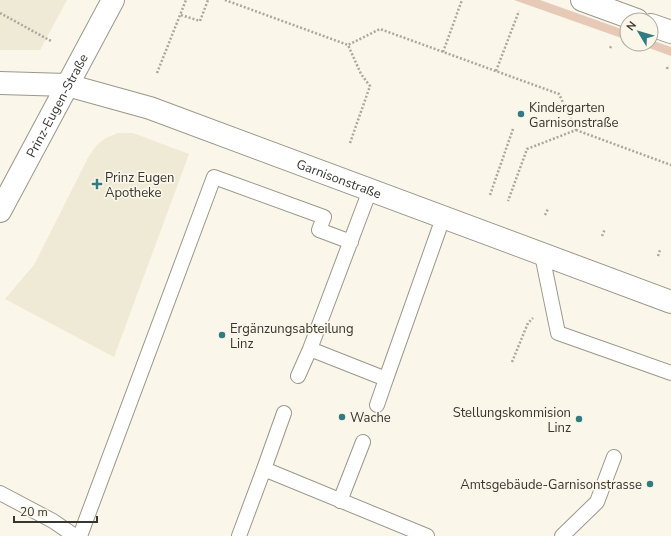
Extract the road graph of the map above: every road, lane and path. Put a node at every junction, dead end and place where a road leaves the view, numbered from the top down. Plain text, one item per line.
1 (112, 0) edge
2 (186, 0) edge
3 (208, 0) edge
4 (225, 0) edge
5 (462, 0) edge
6 (582, 0) edge
7 (520, 11) dead end
8 (0, 13) edge
9 (619, 13) edge
10 (180, 15) junction
11 (659, 28) edge
12 (671, 32) edge
13 (51, 41) dead end
14 (348, 45) junction
15 (612, 45) dead end
16 (610, 48) dead end
17 (443, 52) junction
18 (668, 65) dead end
19 (667, 69) dead end
20 (496, 71) junction
21 (157, 73) dead end
22 (0, 83) edge
23 (67, 85) junction
24 (513, 129) dead end
25 (576, 130) junction
26 (350, 144) dead end
27 (671, 165) edge
28 (370, 190) junction
29 (490, 195) dead end
30 (508, 201) dead end
31 (548, 209) dead end
32 (0, 211) edge
33 (545, 215) dead end
34 (443, 218) junction
35 (605, 229) dead end
36 (602, 236) dead end
37 (351, 242) junction
38 (660, 250) dead end
39 (542, 255) junction
40 (658, 256) dead end
41 (552, 302) junction
42 (671, 302) edge
43 (310, 349) junction
44 (512, 362) dead end
45 (671, 373) edge
46 (298, 376) dead end
47 (386, 379) junction
48 (377, 405) dead end
49 (284, 413) dead end
50 (362, 442) dead end
51 (614, 457) dead end
52 (264, 469) junction
53 (0, 493) edge
54 (340, 501) junction
55 (75, 536) edge
56 (80, 536) edge
57 (239, 536) edge
58 (427, 536) edge
59 (562, 536) edge

1 - 23 street, Prinz-Eugen-Straße
2 - 10 path
3 - 10 path
4 - 14 path
5 - 17 path
6 - 9 street
7 - 20 path
8 - 13 path
10 - 21 path
11 - 12 street
14 - 17 path
14 - 26 path
15 - 16 path
17 - 20 path
18 - 19 path
20 - 25 path
22 - 23 street, Garnisonstraße
23 - 28 street, Garnisonstraße
23 - 32 street, Prinz-Eugen-Straße
24 - 29 path
25 - 27 path
25 - 30 path
28 - 34 street, Garnisonstraße
28 - 37 lane
31 - 33 path
34 - 39 street, Garnisonstraße
34 - 47 lane
35 - 36 path
37 - 43 lane
37 - 56 lane
38 - 40 path
39 - 41 lane
39 - 42 street, Garnisonstraße
41 - 44 path
41 - 45 lane
43 - 46 lane
43 - 47 lane
47 - 48 lane
49 - 52 lane
50 - 54 lane
51 - 59 lane
52 - 54 lane
52 - 57 lane
53 - 55 lane
54 - 58 lane

